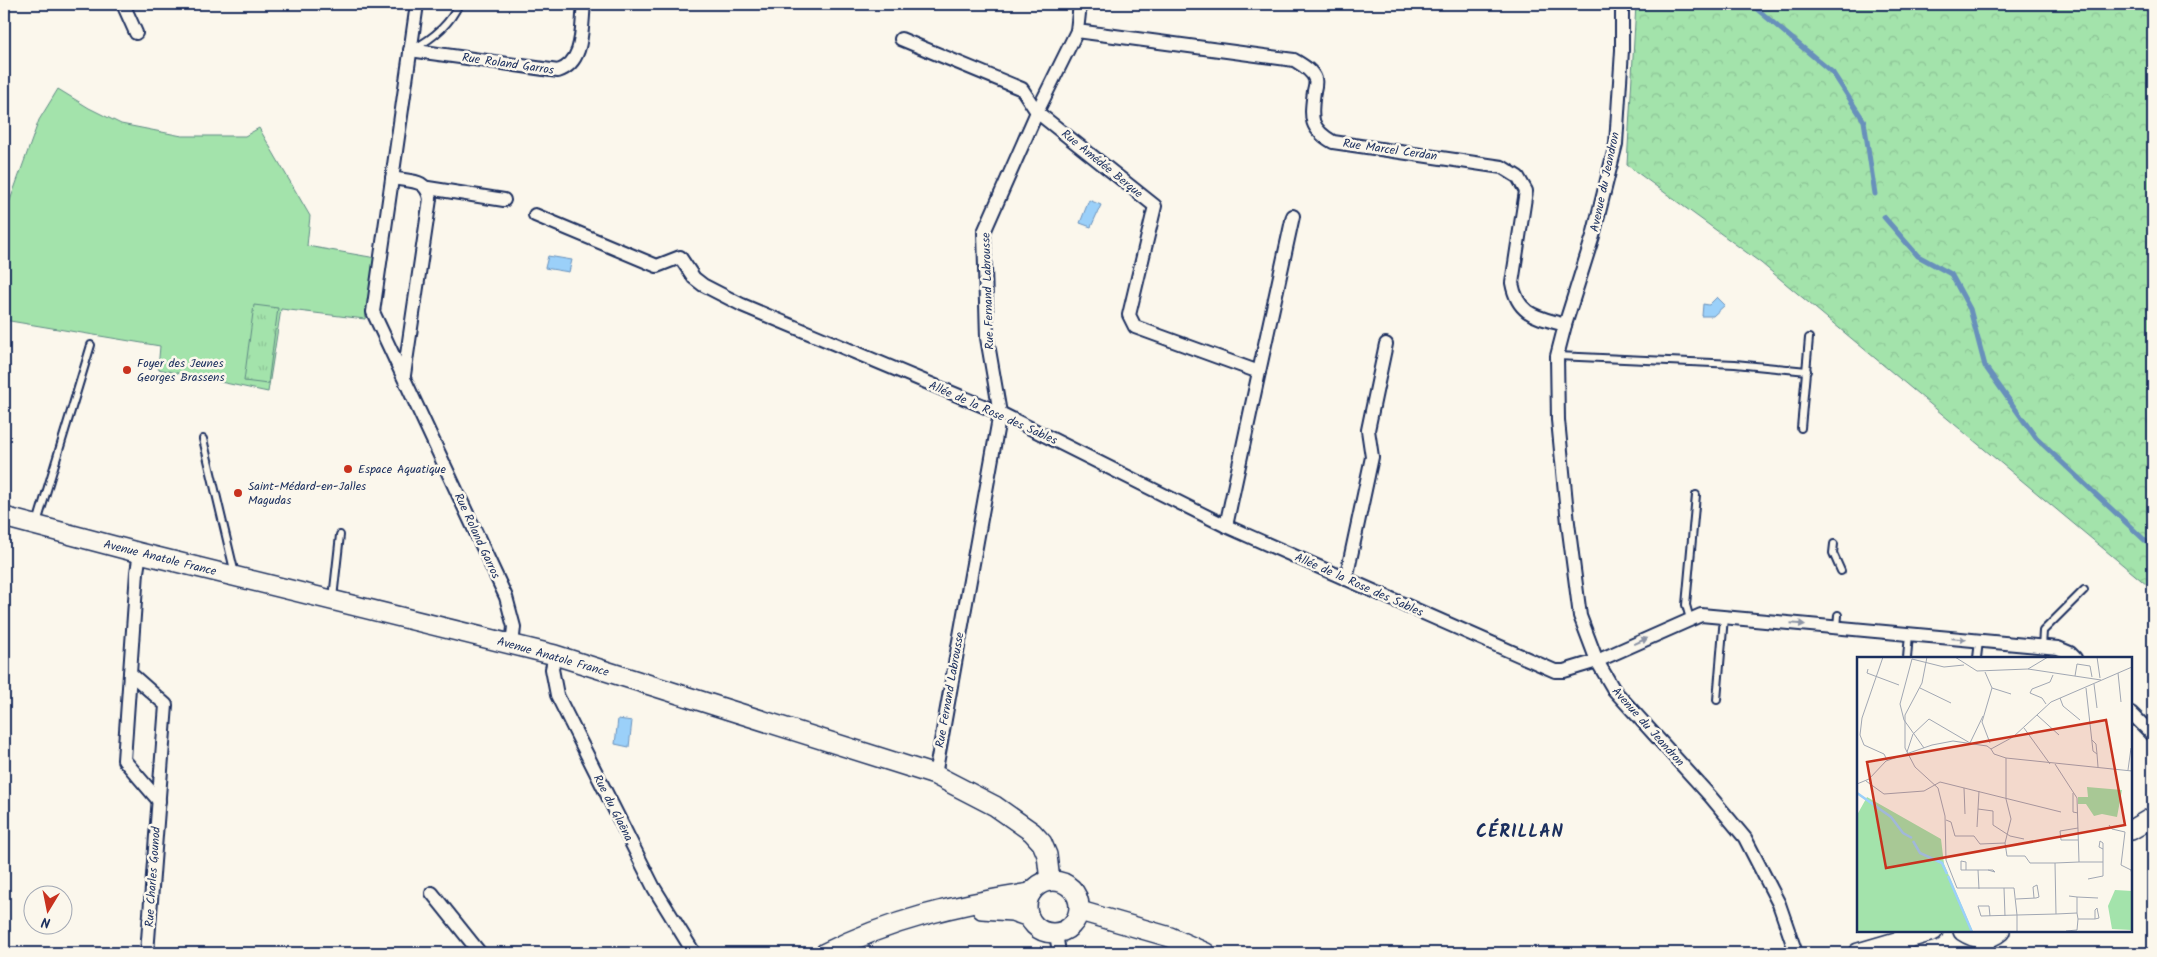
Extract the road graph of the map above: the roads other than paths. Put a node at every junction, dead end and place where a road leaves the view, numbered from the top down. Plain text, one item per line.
1 (123, 4) edge
2 (417, 4) edge
3 (459, 4) edge
4 (584, 4) edge
5 (1080, 4) edge
6 (1622, 4) edge
7 (1077, 31) junction
8 (136, 33) dead end
9 (901, 39) dead end
10 (410, 50) junction
11 (1037, 112) junction
12 (392, 178) junction
13 (428, 188) junction
14 (504, 200) dead end
15 (535, 215) dead end
16 (1293, 216) dead end
17 (1565, 325) junction
18 (1809, 338) dead end
19 (1386, 344) dead end
20 (91, 345) dead end
21 (1557, 356) junction
22 (1806, 371) junction
23 (1259, 372) junction
24 (404, 375) junction
25 (1000, 414) junction
26 (1802, 428) dead end
27 (203, 439) dead end
28 (1696, 495) dead end
29 (4, 517) edge
30 (36, 526) junction
31 (1226, 526) junction
32 (340, 535) dead end
33 (1834, 544) dead end
34 (140, 553) junction
35 (1841, 571) dead end
36 (236, 577) junction
37 (1346, 579) junction
38 (2084, 590) dead end
39 (333, 600) junction
40 (1838, 614) dead end
41 (1724, 617) junction
42 (1690, 619) junction
43 (1837, 628) junction
44 (1909, 634) junction
45 (1979, 641) junction
46 (512, 645) junction
47 (2042, 647) junction
48 (555, 655) junction
49 (1907, 657) edge
50 (1978, 657) edge
51 (2074, 657) edge
52 (1596, 661) junction
53 (130, 673) junction
54 (1717, 700) dead end
55 (2132, 714) edge
56 (2153, 735) edge
57 (935, 775) junction
58 (158, 801) junction
59 (2153, 817) edge
60 (2132, 829) edge
61 (1050, 881) junction
62 (432, 893) dead end
63 (1031, 893) junction
64 (959, 908) junction
65 (1080, 911) junction
66 (1029, 917) junction
67 (1930, 932) edge
68 (1965, 932) edge
69 (1056, 933) junction
70 (1992, 940) edge
71 (147, 953) edge
72 (480, 953) edge
73 (694, 953) edge
74 (825, 953) edge
75 (1059, 953) edge
76 (1206, 953) edge
77 (1796, 953) edge
78 (1858, 953) edge

1 - 8 street
2 - 10 street, Rue Roland Garros
3 - 10 lane
4 - 10 street, Rue Roland Garros
5 - 7 street
6 - 17 street, Avenue du Jeandron
7 - 11 street, Rue Fernand Labrousse
7 - 17 street, Rue Marcel Cerdan
9 - 11 street
10 - 12 street, Rue Roland Garros
11 - 23 street, Rue Amédée Berque
11 - 25 street, Rue Fernand Labrousse
12 - 13 street
12 - 24 street, Rue Roland Garros
13 - 14 street
13 - 24 street, Rue Roland Garros
15 - 25 street, Allée de la Rose des Sables
16 - 23 street
17 - 21 street, Avenue du Jeandron
18 - 22 lane
19 - 37 street
20 - 30 lane
21 - 22 lane
21 - 52 street, Avenue du Jeandron
22 - 26 lane
23 - 31 street
24 - 46 street, Rue Roland Garros
25 - 31 street, Allée de la Rose des Sables
25 - 57 street, Rue Fernand Labrousse
27 - 36 lane
28 - 42 lane
29 - 30 street, Avenue Anatole France
30 - 34 street, Avenue Anatole France
31 - 37 street, Allée de la Rose des Sables
32 - 39 lane
33 - 35 lane
34 - 36 street, Avenue Anatole France
34 - 53 street
36 - 39 street, Avenue Anatole France
37 - 52 street, Allée de la Rose des Sables
38 - 47 lane
39 - 46 street, Avenue Anatole France
40 - 43 lane
41 - 42 street, Allée de la Rose des Sables
41 -> 43 street, Allée de la Rose des Sables
41 - 54 lane
52 -> 42 street, Allée de la Rose des Sables
43 - 44 street, Allée de la Rose des Sables
44 -> 45 street, Allée de la Rose des Sables
44 - 49 lane
45 - 47 street, Allée de la Rose des Sables
45 - 50 lane
46 - 48 street, Avenue Anatole France
47 - 51 street, Allée de la Rose des Sables
48 - 57 street, Avenue Anatole France
48 - 73 street, Rue du Glaëna
52 - 77 street, Avenue du Jeandron
53 - 58 street
53 - 58 street, Rue Charles Gounod
55 - 56 street
57 - 61 street, Avenue Anatole France
58 - 71 street, Rue Charles Gounod
59 - 60 street
61 - 63 street
61 - 65 street
62 - 72 street
63 - 64 street
63 - 66 street
64 - 66 street
64 - 74 street
65 - 69 street
65 - 76 street
66 - 69 street
67 - 78 street
68 - 70 street
69 - 75 street

